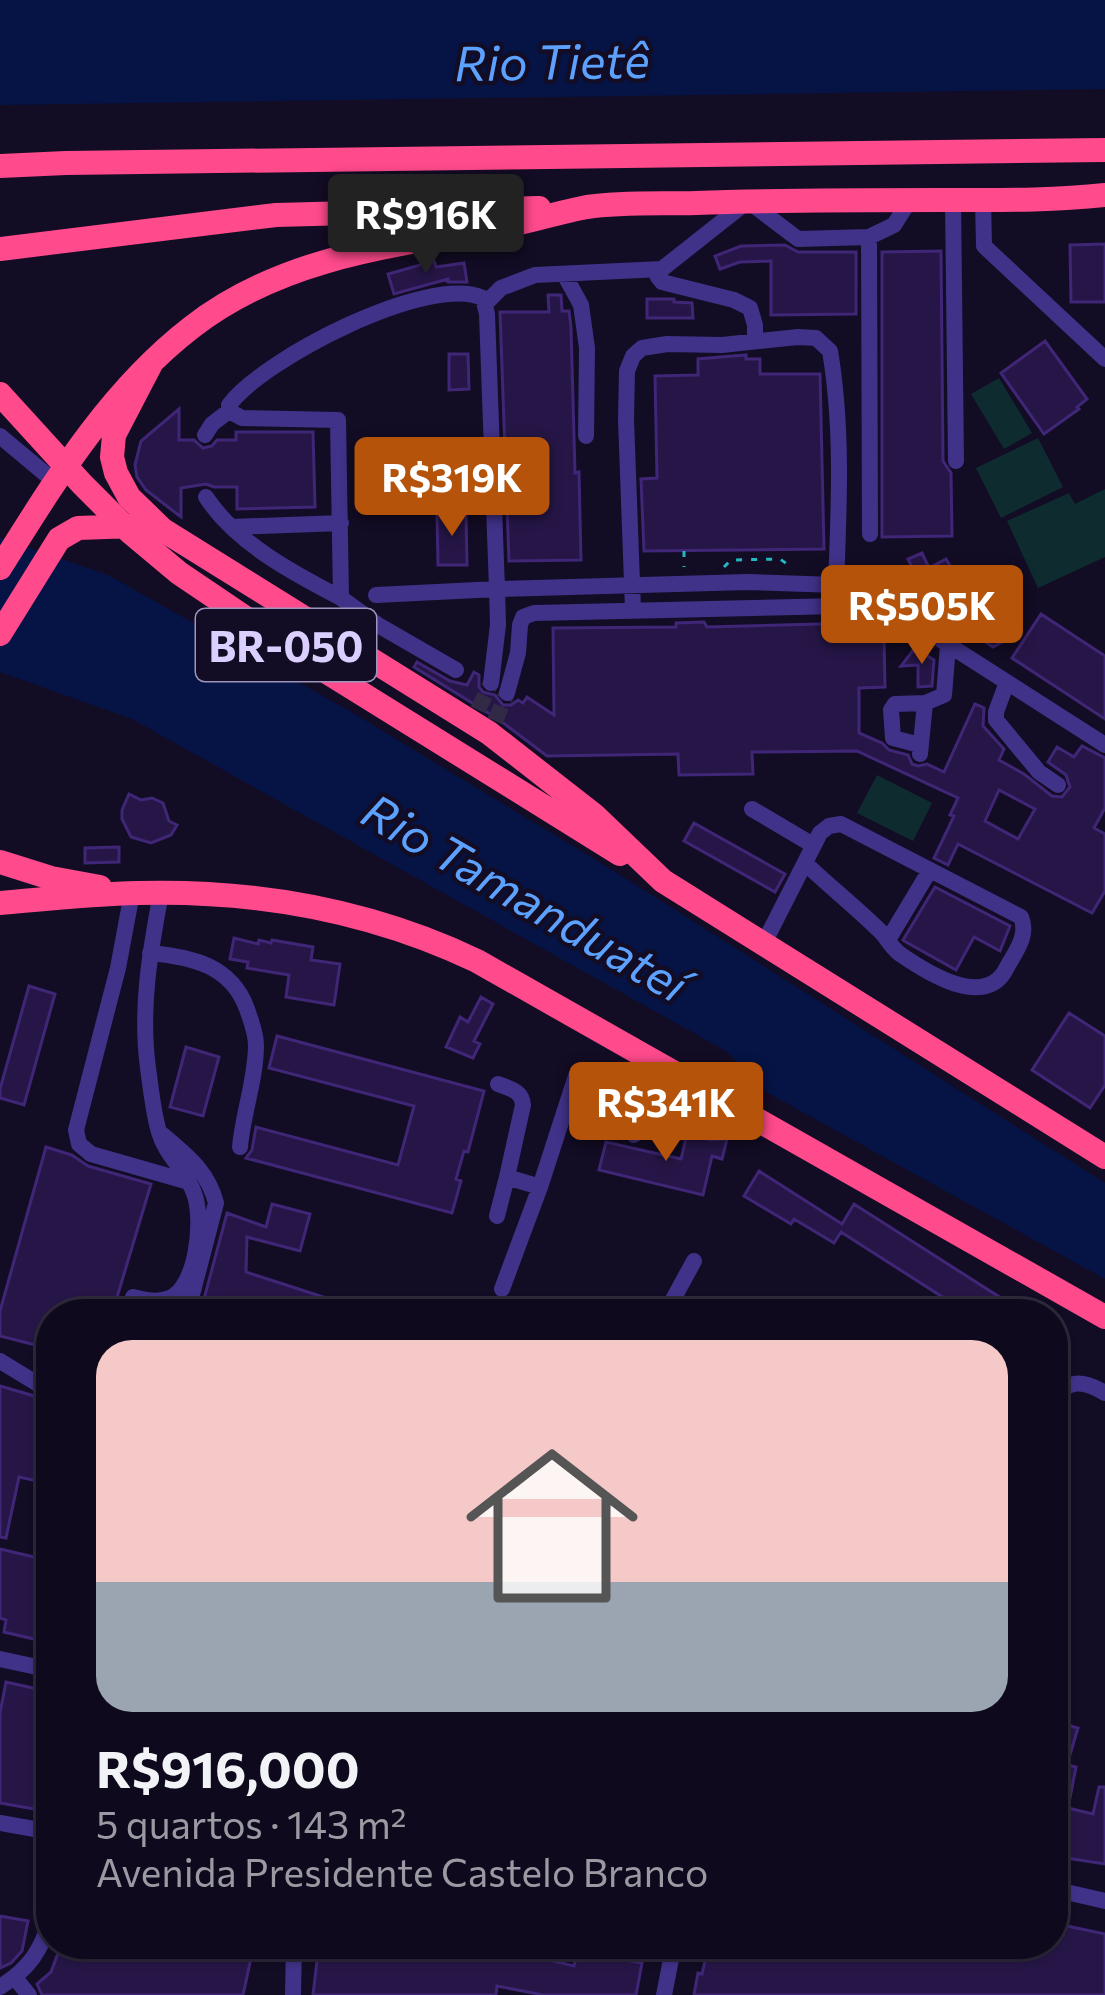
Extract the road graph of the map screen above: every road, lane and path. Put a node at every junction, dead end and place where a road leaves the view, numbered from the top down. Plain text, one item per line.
1 (1105, 149) edge
2 (975, 152) junction
3 (0, 166) edge
4 (1105, 166) edge
5 (1105, 194) edge
6 (1052, 199) junction
7 (910, 200) junction
8 (953, 200) junction
9 (983, 200) junction
10 (748, 201) junction
11 (1105, 205) edge
12 (589, 207) junction
13 (869, 237) junction
14 (0, 248) edge
15 (662, 268) junction
16 (565, 274) junction
17 (485, 304) junction
18 (755, 341) junction
19 (1105, 359) edge
20 (152, 362) junction
21 (0, 394) edge
22 (229, 411) junction
23 (205, 435) dead end
24 (0, 436) edge
25 (586, 436) dead end
26 (956, 461) dead end
27 (55, 482) junction
28 (206, 497) dead end
29 (341, 523) junction
30 (232, 527) junction
31 (163, 530) junction
32 (870, 534) dead end
33 (764, 550) dead end
34 (684, 551) dead end
35 (684, 559) dead end
36 (764, 559) dead end
37 (0, 568) edge
38 (634, 585) junction
39 (836, 585) junction
40 (497, 589) junction
41 (376, 595) dead end
42 (340, 598) junction
43 (888, 605) junction
44 (633, 610) junction
45 (0, 634) edge
46 (948, 645) junction
47 (456, 670) dead end
48 (1007, 682) junction
49 (925, 703) junction
50 (1105, 745) edge
51 (1058, 784) dead end
52 (752, 809) dead end
53 (813, 845) junction
54 (0, 862) edge
55 (805, 863) junction
56 (929, 870) junction
57 (663, 881) junction
58 (132, 893) junction
59 (161, 893) junction
60 (0, 903) edge
61 (888, 940) junction
62 (764, 943) junction
63 (150, 953) junction
64 (668, 1068) junction
65 (498, 1084) dead end
66 (654, 1097) junction
67 (713, 1128) dead end
68 (158, 1131) junction
69 (634, 1135) dead end
70 (240, 1147) dead end
71 (1105, 1157) edge
72 (507, 1177) junction
73 (189, 1182) junction
74 (540, 1187) junction
75 (497, 1216) dead end
76 (694, 1261) dead end
77 (502, 1289) dead end
78 (133, 1297) dead end
79 (145, 1299) edge
80 (167, 1299) edge
81 (191, 1299) edge
82 (673, 1299) edge
83 (1105, 1317) edge
84 (0, 1361) edge
85 (36, 1382) edge
86 (1068, 1384) edge
87 (1105, 1393) edge
88 (0, 1659) edge
89 (36, 1667) edge
90 (0, 1823) edge
91 (36, 1829) edge
92 (1068, 1892) edge
93 (1105, 1901) edge
94 (36, 1955) edge
95 (294, 1959) edge
96 (672, 1959) edge
97 (7, 1983) edge
98 (29, 1995) edge
99 (293, 1995) edge
100 (664, 1995) edge

1 - 2 highway
2 - 3 highway
2 - 4 highway
5 - 6 highway
6 - 9 highway
6 - 11 highway
7 - 8 highway
7 - 10 highway
7 - 13 street
8 - 9 highway
8 - 26 street
9 - 19 street
10 - 12 highway
10 - 13 street
10 - 15 street
12 - 14 highway
12 - 20 highway
13 - 32 street
15 - 16 street
15 - 18 street
16 - 17 street
16 - 25 street
17 - 22 street
17 - 40 street
18 - 38 street
18 - 39 street
20 - 27 highway
20 - 31 highway
21 - 57 highway, BR-050
22 - 23 street
22 - 29 street
24 - 27 street
27 - 37 highway
28 - 30 street
29 - 30 street
29 - 42 street
30 - 42 street
31 - 45 highway
31 - 57 highway
33 - 36 path
34 - 35 path
38 - 39 street
38 - 40 street
38 - 44 street
39 - 43 street
40 - 41 street
40 - 44 street
42 - 47 street
43 - 44 street
43 - 46 street
46 - 48 street
46 - 49 street
48 - 50 street
48 - 51 street
49 - 49 street
52 - 53 street
53 - 55 street
53 - 56 street
54 - 58 highway
55 - 61 street
55 - 62 street
56 - 61 street
56 - 61 street
57 - 62 highway, BR-050
58 - 59 highway
58 - 60 highway
58 - 73 street
59 - 63 street
59 - 64 highway
62 - 71 highway, BR-050
63 - 68 street
63 - 70 street
64 - 66 street
64 - 83 highway
65 - 72 street
66 - 67 street
66 - 69 street
66 - 74 street
68 - 73 street
68 - 81 street
72 - 74 street
72 - 75 street
73 - 80 street
74 - 77 street
76 - 82 street
78 - 79 street
84 - 85 street
86 - 87 street
88 - 89 street
90 - 91 street
92 - 93 street
94 - 97 street
95 - 99 street
96 - 100 street
97 - 98 street

